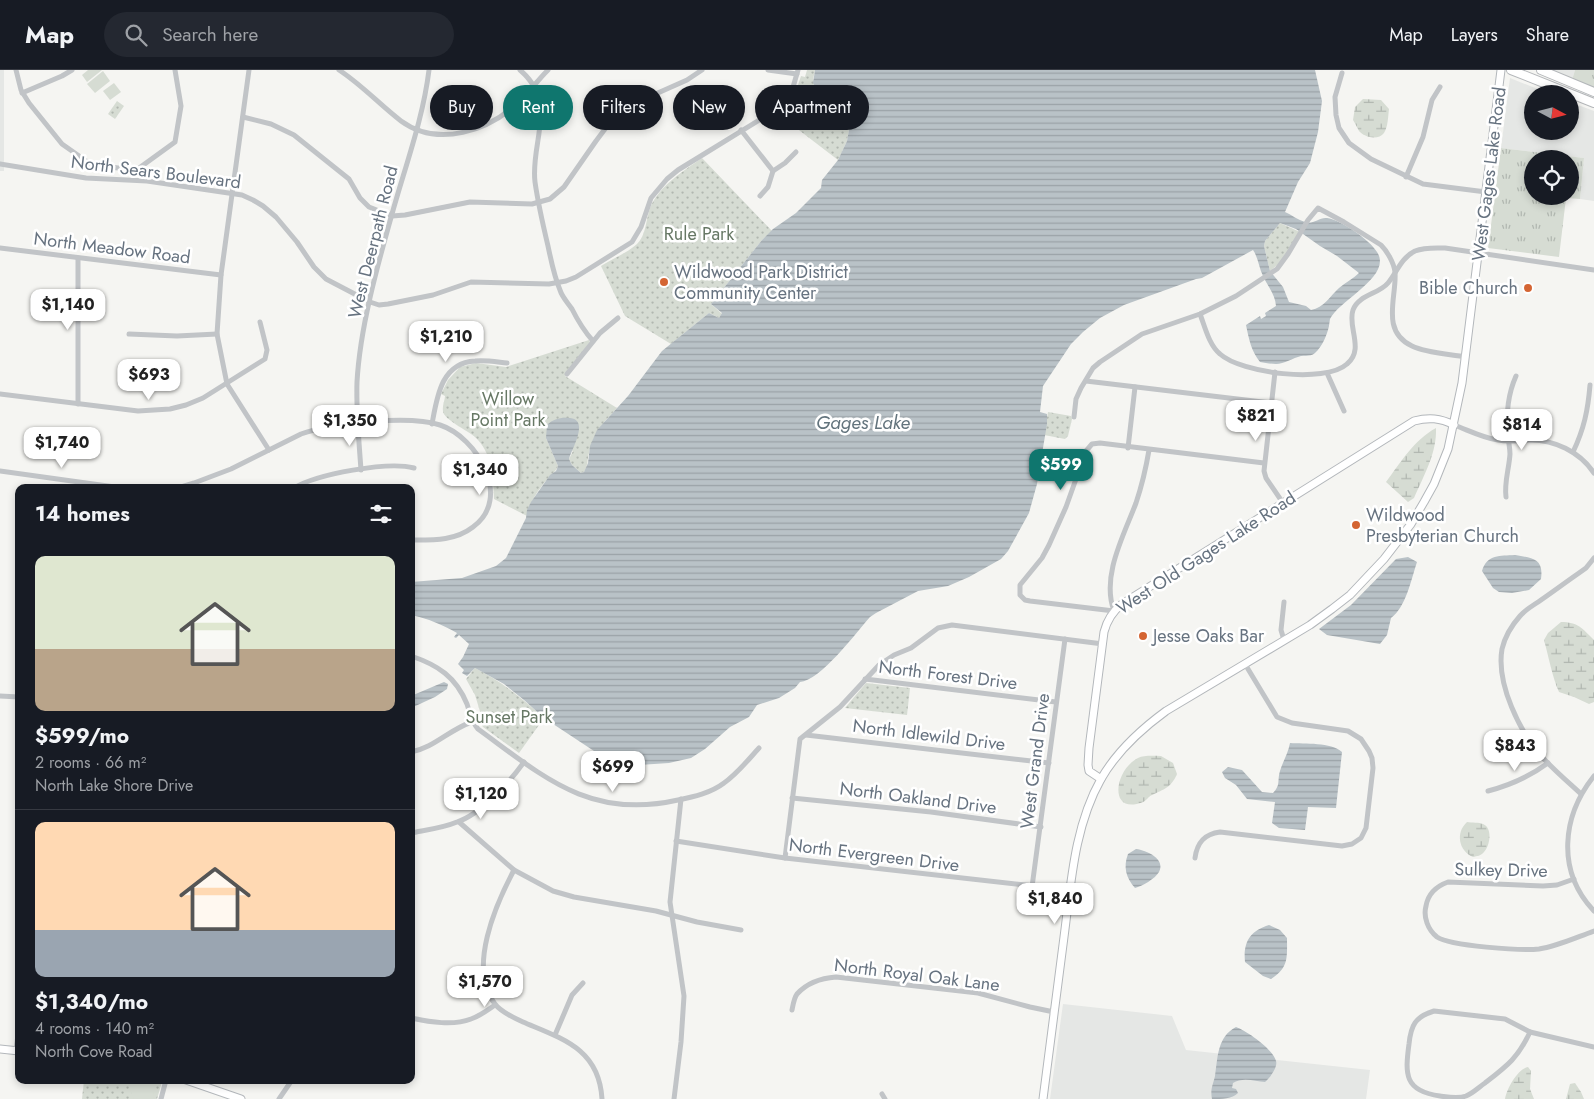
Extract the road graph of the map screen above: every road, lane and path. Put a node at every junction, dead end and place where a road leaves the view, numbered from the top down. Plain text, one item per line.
1 (16, 70) edge
2 (72, 70) edge
3 (175, 70) edge
4 (249, 70) edge
5 (339, 70) edge
6 (430, 70) edge
7 (520, 70) edge
8 (548, 70) edge
9 (702, 70) edge
10 (768, 70) edge
11 (1501, 70) edge
12 (1511, 70) edge
13 (1541, 70) edge
14 (798, 72) edge
15 (1342, 74) dead end
16 (534, 85) joint
17 (1440, 87) dead end
18 (22, 92) junction
19 (1594, 92) edge
20 (1594, 103) edge
21 (503, 114) edge
22 (243, 117) junction
23 (745, 128) edge
24 (416, 130) junction
25 (541, 130) edge
26 (742, 130) joint
27 (796, 152) dead end
28 (0, 164) edge
29 (773, 171) junction
30 (1406, 177) junction
31 (1486, 192) junction
32 (232, 193) junction
33 (760, 196) dead end
34 (539, 203) junction
35 (392, 216) junction
36 (0, 248) edge
37 (1479, 254) junction
38 (78, 258) junction
39 (1594, 270) edge
40 (1395, 271) junction
41 (221, 275) junction
42 (557, 282) junction
43 (370, 302) junction
44 (1200, 314) junction
45 (618, 318) dead end
46 (260, 322) dead end
47 (129, 334) dead end
48 (217, 334) junction
49 (592, 341) junction
50 (1466, 357) junction
51 (507, 363) dead end
52 (1274, 372) junction
53 (1327, 373) junction
54 (567, 374) dead end
55 (1516, 376) dead end
56 (1086, 381) junction
57 (227, 384) junction
58 (1590, 385) dead end
59 (1135, 387) junction
60 (0, 394) edge
61 (1271, 403) junction
62 (78, 404) junction
63 (1344, 412) dead end
64 (1074, 417) dead end
65 (358, 423) junction
66 (432, 424) junction
67 (1454, 425) junction
68 (1509, 441) junction
69 (1128, 448) junction
70 (269, 450) junction
71 (1149, 450) junction
72 (1573, 452) junction
73 (1264, 463) junction
74 (414, 468) dead end
75 (361, 470) junction
76 (0, 471) edge
77 (1594, 473) edge
78 (93, 484) edge
79 (190, 484) edge
80 (302, 484) edge
81 (1506, 497) dead end
82 (1283, 503) junction
83 (415, 540) edge
84 (1594, 558) edge
85 (1284, 602) dead end
86 (1114, 611) junction
87 (1065, 639) junction
88 (1284, 640) junction
89 (1103, 644) junction
90 (415, 657) edge
91 (1245, 664) junction
92 (865, 679) junction
93 (0, 696) edge
94 (15, 697) edge
95 (1056, 702) junction
96 (472, 722) junction
97 (806, 735) junction
98 (759, 748) dead end
99 (415, 751) edge
100 (524, 762) junction
101 (1048, 763) junction
102 (1548, 763) junction
103 (1594, 776) edge
104 (1101, 778) junction
105 (1488, 791) dead end
106 (1581, 794) junction
107 (792, 798) junction
108 (681, 799) junction
109 (459, 822) junction
110 (1041, 827) junction
111 (415, 832) edge
112 (676, 841) junction
113 (785, 858) junction
114 (1195, 858) dead end
115 (514, 870) junction
116 (1574, 879) junction
117 (1032, 887) junction
118 (1070, 890) junction
119 (1594, 911) edge
120 (670, 915) junction
121 (741, 930) dead end
122 (1594, 930) edge
123 (583, 983) dead end
124 (496, 1005) junction
125 (792, 1010) dead end
126 (1054, 1012) junction
127 (415, 1019) edge
128 (1530, 1032) junction
129 (554, 1035) junction
130 (1594, 1047) edge
131 (0, 1049) edge
132 (15, 1051) edge
133 (165, 1084) edge
134 (198, 1084) edge
135 (289, 1084) edge
136 (160, 1099) edge
137 (241, 1099) edge
138 (279, 1099) edge
139 (602, 1099) edge
140 (674, 1099) edge
141 (1043, 1099) edge

1 - 18 street
2 - 18 street
3 - 18 street
4 - 22 street
5 - 24 street
6 - 24 street, West Deerpath Road
7 - 16 street
8 - 16 street
9 - 34 street
10 - 14 street
11 - 31 street, West Gages Lake Road
12 - 20 main road
13 - 19 main road
14 - 23 street, North Sears Boulevard
15 - 30 street
17 - 30 street
21 - 24 street
22 - 32 street
22 - 35 street
24 - 35 street, West Deerpath Road
25 - 34 street
26 - 29 street
26 - 42 street, North Sears Boulevard
27 - 29 street
28 - 32 street, North Sears Boulevard
29 - 33 street
30 - 31 street
31 - 37 street, West Gages Lake Road
32 - 41 street
32 - 43 street, North Sears Boulevard
34 - 35 street
34 - 42 street
35 - 43 street, West Deerpath Road
36 - 38 street, North Meadow Road
37 - 39 street
37 - 40 street
37 - 50 street, West Gages Lake Road
38 - 41 street, North Meadow Road
38 - 62 street
40 - 44 street
40 - 50 street
40 - 53 street
41 - 48 street
42 - 43 street, North Sears Boulevard
42 - 49 street
43 - 65 street, West Deerpath Road
44 - 52 street
44 - 56 street
45 - 49 street
46 - 57 street
47 - 48 street
48 - 57 street
49 - 54 street
50 - 67 street, West Gages Lake Road
51 - 66 street
52 - 53 street
52 - 61 street
53 - 63 street
55 - 68 street
56 - 59 street
56 - 64 street
57 - 62 street
57 - 70 street
58 - 72 street
59 - 61 street
59 - 69 street
60 - 62 street
61 - 73 street
65 - 66 street
65 - 70 street
65 - 75 street, West Deerpath Road
66 - 83 street
67 - 68 street
67 - 82 street, West Old Gages Lake Road
67 - 88 street, West Gages Lake Road
68 - 72 street
68 - 81 street
69 - 71 street
69 - 86 street
70 - 79 street
71 - 73 street
71 - 86 street
72 - 77 street
73 - 82 street
74 - 75 street
75 - 80 street
76 - 78 street
82 - 86 street, West Old Gages Lake Road
84 - 102 street
85 - 88 street
86 - 89 street, West Old Gages Lake Road
87 - 89 street
87 - 92 street
87 - 95 street, West Grand Drive
88 - 91 street, West Gages Lake Road
89 - 104 street, West Old Gages Lake Road
90 - 96 street
91 - 104 street, West Gages Lake Road
91 - 114 street
92 - 95 street, North Forest Drive
92 - 97 street
93 - 94 street
95 - 101 street, West Grand Drive
96 - 99 street
96 - 100 street
97 - 101 street, North Idlewild Drive
97 - 107 street
98 - 108 street
100 - 108 street
100 - 109 street
101 - 110 street, West Grand Drive
102 - 105 street
102 - 106 street
103 - 106 street
104 - 118 street, West Gages Lake Road
106 - 116 street
107 - 110 street, North Oakland Drive
107 - 113 street
108 - 112 street
109 - 111 street
109 - 115 street
110 - 117 street, West Grand Drive
112 - 113 street, North Evergreen Drive
112 - 120 street
113 - 117 street, North Evergreen Drive
115 - 120 street
115 - 124 street
116 - 119 street
116 - 122 street, Sulkey Drive
117 - 118 street, North Evergreen Drive
118 - 126 street, West Gages Lake Road
120 - 121 street
120 - 140 street
123 - 129 street
124 - 127 street
124 - 129 street
125 - 126 street, North Royal Oak Lane
126 - 141 street, West Gages Lake Road
128 - 128 street
128 - 130 street
129 - 139 street
131 - 132 street
133 - 136 street
134 - 137 street
135 - 138 street

